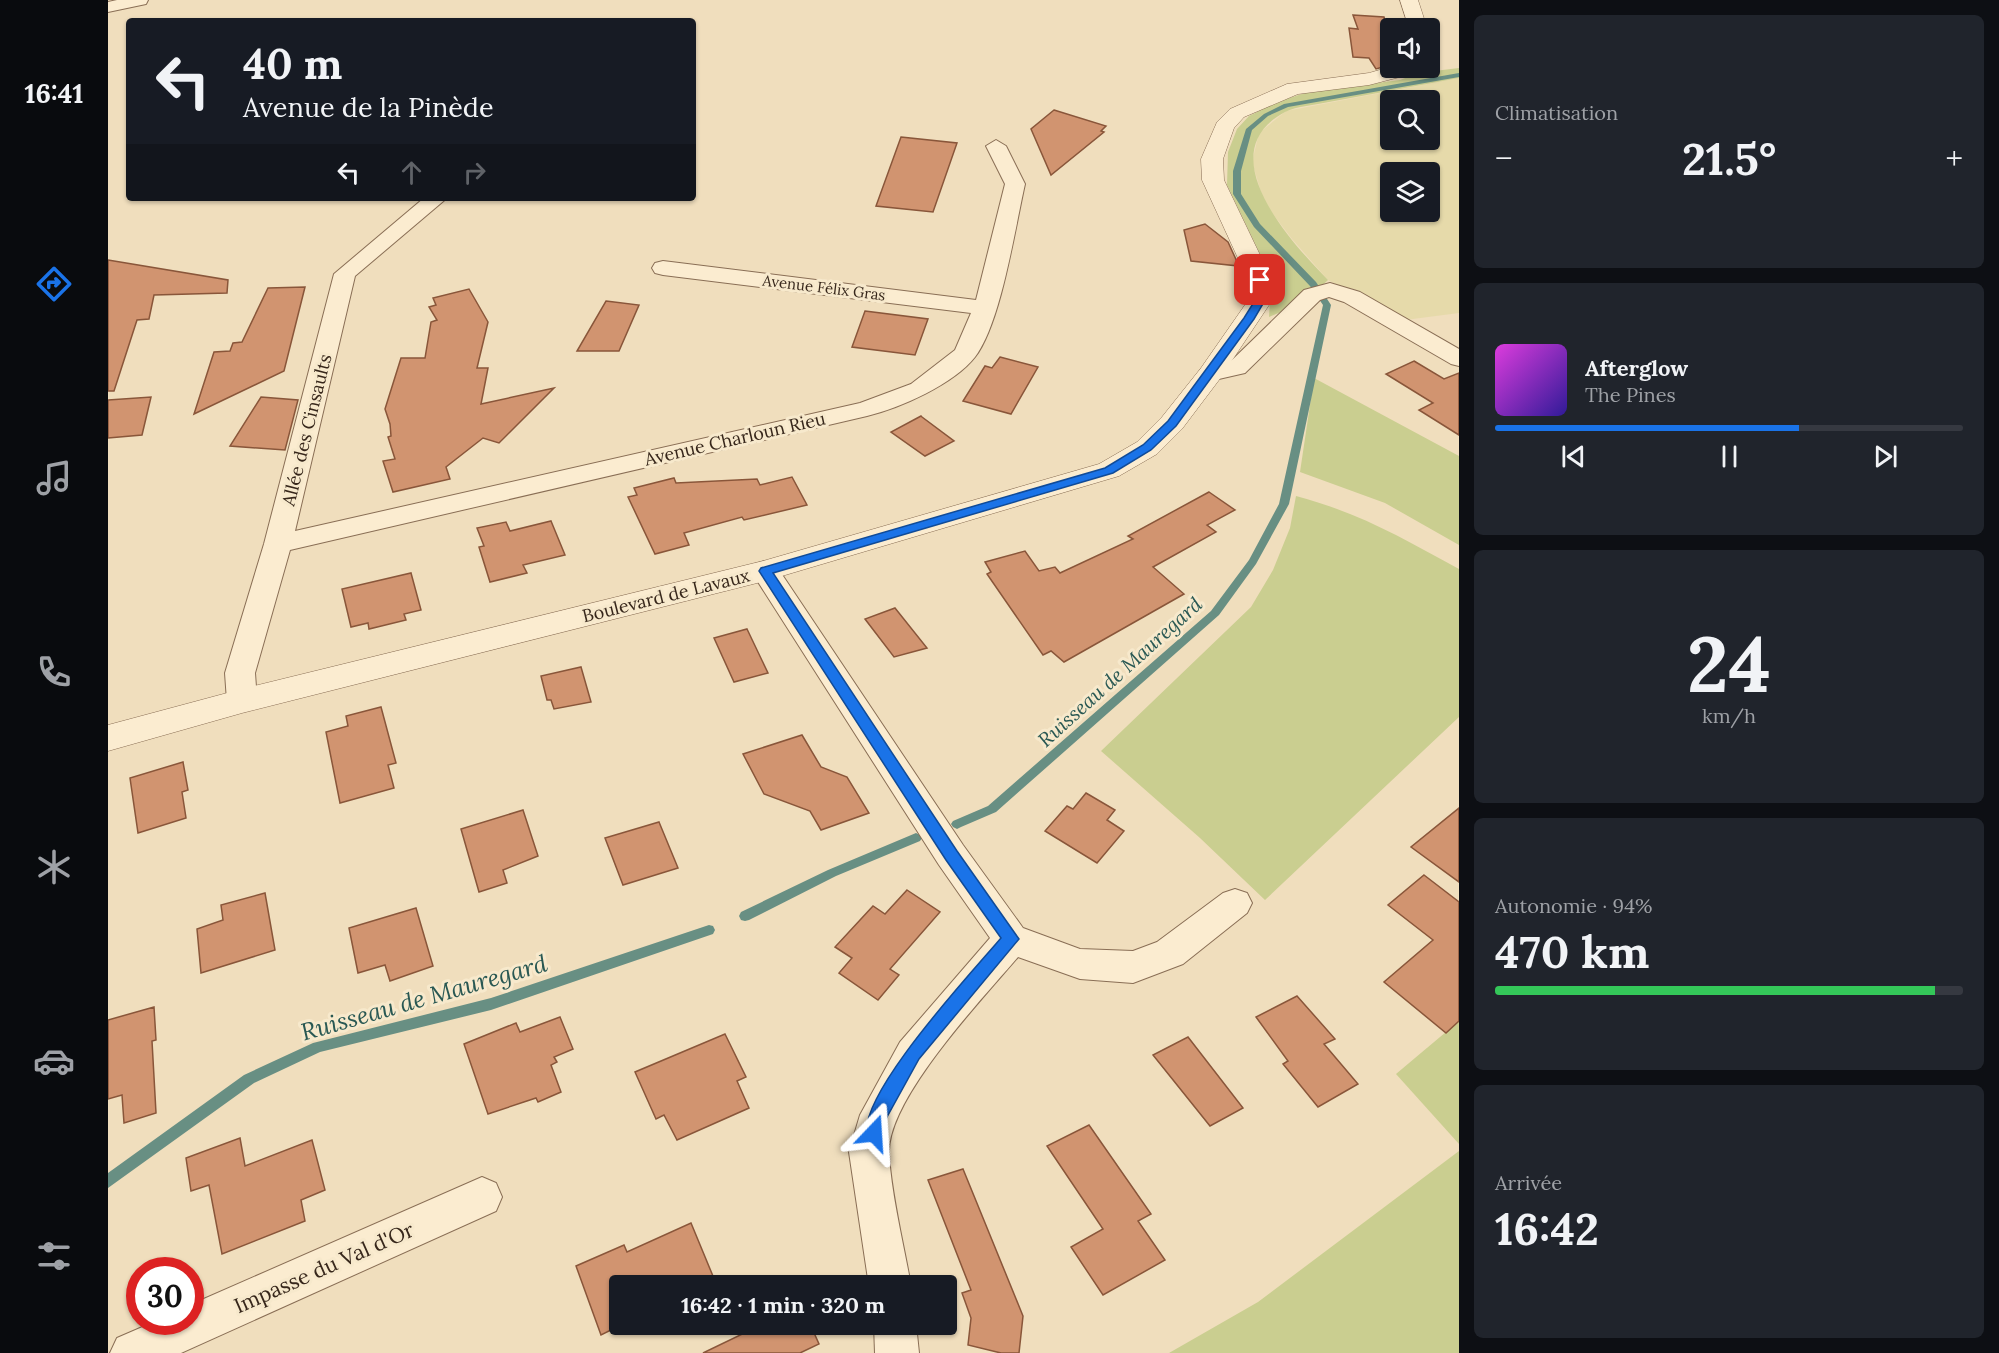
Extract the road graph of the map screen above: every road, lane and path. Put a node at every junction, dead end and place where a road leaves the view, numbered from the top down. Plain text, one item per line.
1 (140, 0) edge
2 (1409, 0) edge
3 (108, 7) edge
4 (1415, 18) edge
5 (1380, 76) edge
6 (996, 146) dead end
7 (433, 201) edge
8 (663, 268) dead end
9 (985, 308) junction
10 (1459, 359) edge
11 (1210, 374) junction
12 (278, 544) junction
13 (765, 571) junction
14 (242, 701) junction
15 (108, 738) edge
16 (1236, 903) dead end
17 (1011, 939) junction
18 (482, 1197) dead end
19 (888, 1275) edge
20 (896, 1335) edge
21 (132, 1353) edge
22 (897, 1353) edge

1 - 3 street
2 - 4 street
5 - 11 street, Boulevard de Lavaux
6 - 9 street, Avenue Charloun Rieu
7 - 12 street, Allée des Cinsaults
8 - 9 street, Avenue Félix Gras
9 - 12 street, Avenue Charloun Rieu
10 - 11 street
11 - 13 street, Boulevard de Lavaux
12 - 14 street, Allée des Cinsaults
13 - 14 street, Boulevard de Lavaux
13 - 17 street
14 - 15 street, Boulevard de Lavaux
16 - 17 street
17 - 19 street
18 - 21 street, Impasse du Val d'Or
20 - 22 street

